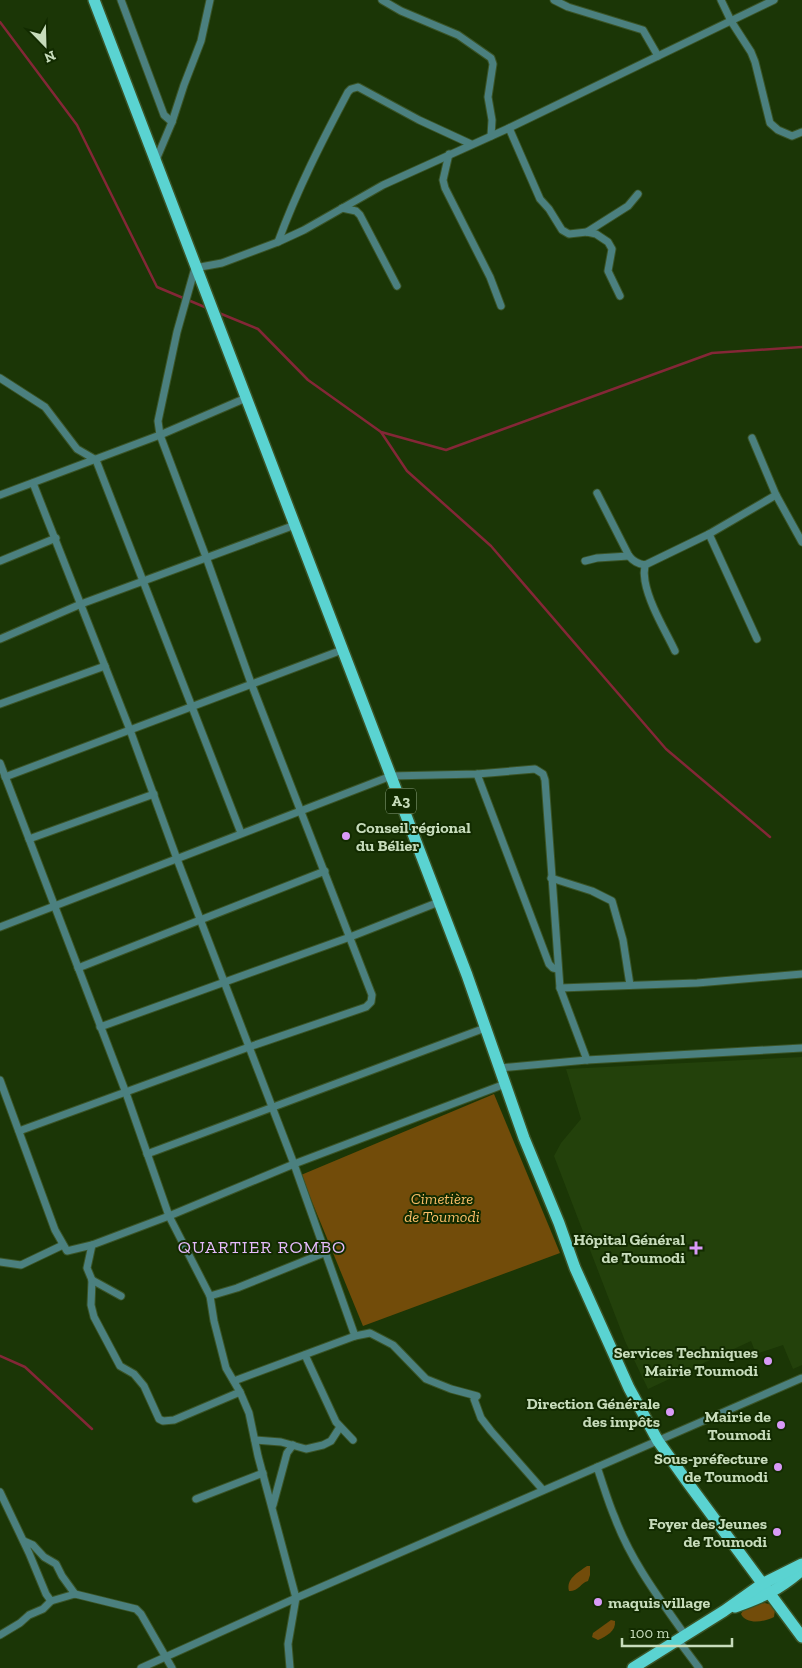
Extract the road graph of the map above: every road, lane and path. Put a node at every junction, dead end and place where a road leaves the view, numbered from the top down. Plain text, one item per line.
1 (94, 0) edge
2 (121, 0) edge
3 (210, 0) edge
4 (554, 0) edge
5 (721, 0) edge
6 (774, 0) edge
7 (386, 1) edge
8 (731, 21) junction
9 (658, 56) junction
10 (172, 122) junction
11 (509, 128) junction
12 (802, 132) edge
13 (491, 136) junction
14 (471, 144) junction
15 (449, 154) junction
16 (156, 161) junction
17 (638, 194) dead end
18 (342, 208) junction
19 (587, 232) junction
20 (278, 242) junction
21 (195, 268) junction
22 (397, 286) dead end
23 (620, 296) dead end
24 (501, 306) dead end
25 (0, 378) edge
26 (246, 398) junction
27 (160, 435) junction
28 (752, 438) dead end
29 (96, 460) junction
30 (33, 483) junction
31 (597, 493) dead end
32 (0, 495) edge
33 (776, 496) junction
34 (295, 524) junction
35 (708, 534) junction
36 (56, 538) junction
37 (802, 542) edge
38 (629, 556) junction
39 (206, 557) junction
40 (0, 561) edge
41 (585, 561) dead end
42 (645, 565) junction
43 (143, 582) junction
44 (81, 604) junction
45 (0, 638) edge
46 (757, 638) dead end
47 (342, 650) junction
48 (675, 651) dead end
49 (105, 666) junction
50 (251, 683) junction
51 (0, 704) edge
52 (192, 706) junction
53 (130, 730) junction
54 (0, 763) edge
55 (477, 774) junction
56 (391, 776) junction
57 (5, 777) junction
58 (154, 794) junction
59 (301, 810) junction
60 (241, 833) junction
61 (29, 839) junction
62 (177, 859) junction
63 (325, 871) junction
64 (551, 878) junction
65 (439, 902) junction
66 (54, 905) junction
67 (200, 920) junction
68 (0, 926) edge
69 (350, 937) junction
70 (78, 968) junction
71 (558, 969) junction
72 (802, 974) edge
73 (224, 983) junction
74 (630, 985) junction
75 (560, 988) junction
76 (100, 1027) junction
77 (486, 1028) junction
78 (249, 1047) junction
79 (802, 1048) edge
80 (587, 1060) junction
81 (500, 1068) junction
82 (0, 1080) edge
83 (505, 1084) junction
84 (126, 1093) junction
85 (272, 1107) junction
86 (19, 1131) junction
87 (147, 1154) junction
88 (294, 1164) junction
89 (169, 1216) junction
90 (63, 1245) junction
91 (92, 1245) junction
92 (324, 1253) junction
93 (0, 1262) edge
94 (92, 1280) junction
95 (121, 1296) dead end
96 (210, 1296) junction
97 (355, 1336) junction
98 (305, 1355) junction
99 (802, 1378) edge
100 (234, 1381) junction
101 (240, 1392) junction
102 (340, 1427) junction
103 (255, 1440) junction
104 (353, 1440) dead end
105 (658, 1441) junction
106 (294, 1445) junction
107 (597, 1467) junction
108 (263, 1473) junction
109 (543, 1490) junction
110 (0, 1492) edge
111 (196, 1498) dead end
112 (272, 1507) junction
113 (24, 1541) junction
114 (802, 1564) edge
115 (802, 1570) edge
116 (762, 1584) junction
117 (75, 1594) junction
118 (769, 1594) junction
119 (296, 1598) junction
120 (51, 1601) junction
121 (724, 1611) junction
122 (0, 1635) edge
123 (681, 1637) junction
124 (802, 1637) edge
125 (165, 1657) junction
126 (141, 1668) edge
127 (172, 1668) edge
128 (290, 1668) edge
129 (634, 1668) edge
130 (699, 1668) edge

1 - 16 main road, A3
2 - 10 street
3 - 10 street
4 - 9 street
5 - 8 street
6 - 8 street
7 - 13 street
8 - 9 street
8 - 12 street
9 - 11 street
10 - 16 street
11 - 13 street
11 - 19 street
13 - 14 street
14 - 15 street
14 - 20 street
15 - 18 street
15 - 24 street
16 - 21 main road, A3
17 - 19 street
18 - 20 street
18 - 22 street
19 - 23 street
20 - 21 street
21 - 26 main road, A3
21 - 27 street
25 - 29 street
26 - 27 street
26 - 34 main road, A3
27 - 29 street
27 - 39 street
28 - 33 street
29 - 30 street
29 - 43 street
30 - 32 street
30 - 36 street
31 - 38 street
33 - 35 street
33 - 37 street
34 - 39 street
34 - 47 main road, A3
35 - 42 street
35 - 46 street
36 - 40 street
36 - 44 street
38 - 41 street
38 - 42 street
39 - 43 street
39 - 50 street
42 - 48 street
43 - 44 street
43 - 52 street
44 - 45 street
44 - 49 street
47 - 50 street
47 - 56 main road, A3
49 - 51 street
49 - 53 street
50 - 52 street
50 - 59 street
52 - 53 street
52 - 60 street
53 - 57 street
53 - 58 street
54 - 57 street
55 - 56 street
55 - 64 street
55 - 71 street
56 - 59 street
56 - 65 main road, A3
57 - 61 street
58 - 61 street
58 - 62 street
59 - 60 street
59 - 63 street
60 - 62 street
61 - 66 street
62 - 66 street
62 - 67 street
63 - 67 street
63 - 69 street
64 - 71 street
64 - 74 street
65 - 69 street
65 - 77 main road, A3
66 - 68 street
66 - 70 street
67 - 70 street
67 - 73 street
69 - 73 street
69 - 78 street
70 - 76 street
71 - 75 street
72 - 74 street
73 - 76 street
73 - 78 street
74 - 75 street
75 - 80 street
76 - 84 street
77 - 81 main road, A3
77 - 85 street
78 - 84 street
78 - 85 street
79 - 80 street
80 - 81 street
81 - 83 main road, A3
82 - 86 street
83 - 88 street
83 - 105 main road, A3
84 - 86 street
84 - 87 street
85 - 87 street
85 - 88 street
86 - 90 street
87 - 89 street
88 - 89 street
88 - 92 street
89 - 91 street
89 - 96 street
90 - 91 street
90 - 93 street
91 - 94 street
92 - 96 street
92 - 97 street
94 - 95 street
94 - 101 street
96 - 100 street
97 - 98 street
97 - 109 street
98 - 100 street
98 - 102 street
99 - 105 street
100 - 101 street
101 - 103 street
102 - 104 street
102 - 106 street
103 - 106 street
103 - 108 street
105 - 107 street
105 - 116 main road, A3
106 - 112 street
107 - 109 street
107 - 123 street
108 - 111 street
108 - 112 street
109 - 119 street
110 - 113 street
112 - 119 street
113 - 117 street
113 - 120 street
114 - 116 main road
115 - 118 main road
116 - 118 main road, A3
116 - 121 main road
117 - 120 street
117 - 125 street
118 - 121 main road
118 - 124 main road, A3
119 - 125 street
119 - 128 street
120 - 122 street
121 - 123 main road
123 - 129 main road
123 - 130 street
125 - 126 street
125 - 127 street

